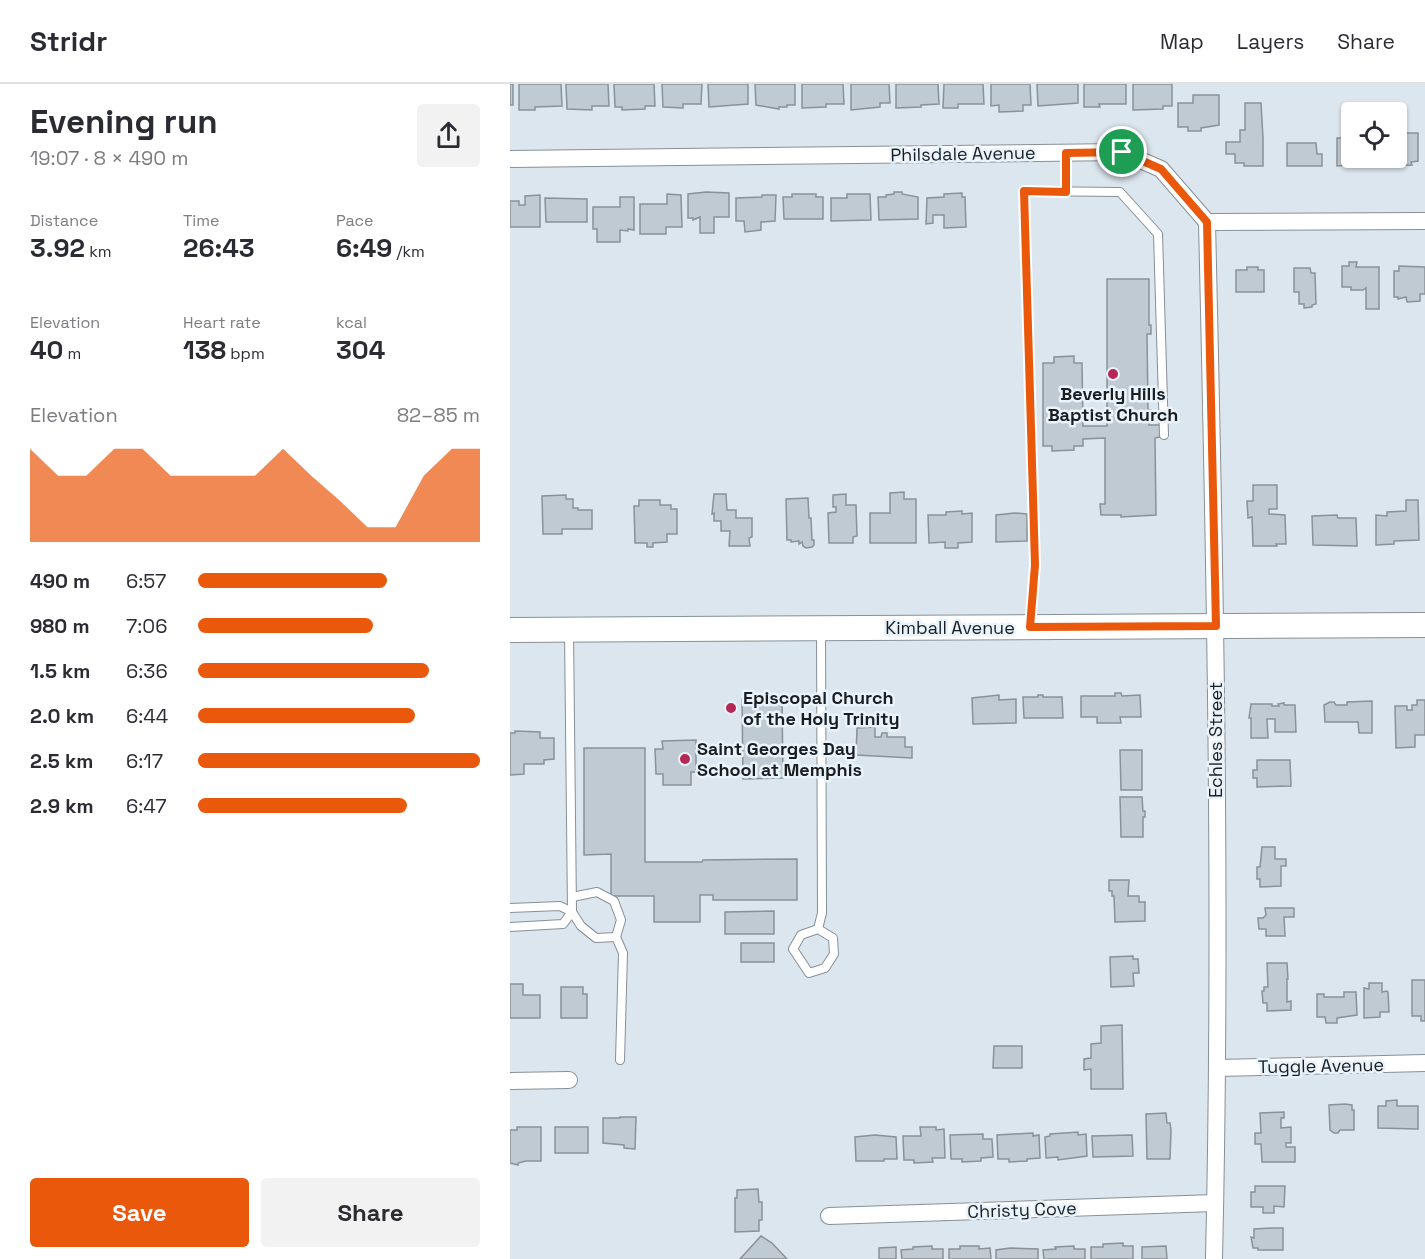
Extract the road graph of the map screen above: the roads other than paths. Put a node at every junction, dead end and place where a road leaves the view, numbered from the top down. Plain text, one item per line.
1 (1066, 153) junction
2 (510, 159) edge
3 (1066, 192) junction
4 (1425, 221) edge
5 (1207, 222) junction
6 (1164, 435) dead end
7 (1425, 625) edge
8 (1216, 626) junction
9 (1030, 627) junction
10 (821, 629) junction
11 (510, 630) edge
12 (568, 630) junction
13 (572, 897) junction
14 (510, 908) edge
15 (572, 912) junction
16 (510, 927) edge
17 (818, 929) junction
18 (616, 937) junction
19 (620, 1060) dead end
20 (1425, 1064) edge
21 (1217, 1068) junction
22 (569, 1080) dead end
23 (510, 1081) edge
24 (1215, 1203) junction
25 (829, 1216) dead end
26 (1214, 1259) edge

1 - 2 street, Philsdale Avenue
1 - 3 lane
1 - 5 street, Philsdale Avenue
3 - 6 lane
3 - 9 lane
4 - 5 street
5 - 8 street, Echles Street
7 - 8 main road, Kimball Avenue
8 - 9 main road, Kimball Avenue
8 - 21 street, Echles Street
9 - 10 main road, Kimball Avenue
10 - 12 main road, Kimball Avenue
10 - 17 lane
11 - 12 main road, Kimball Avenue
12 - 13 lane
13 - 15 lane
13 - 18 lane
14 - 15 lane
15 - 16 lane
15 - 18 lane
17 - 17 lane
18 - 19 lane
20 - 21 street, Tuggle Avenue
21 - 24 street, Echles Street
22 - 23 street
24 - 25 street, Christy Cove
24 - 26 street, Echles Street

